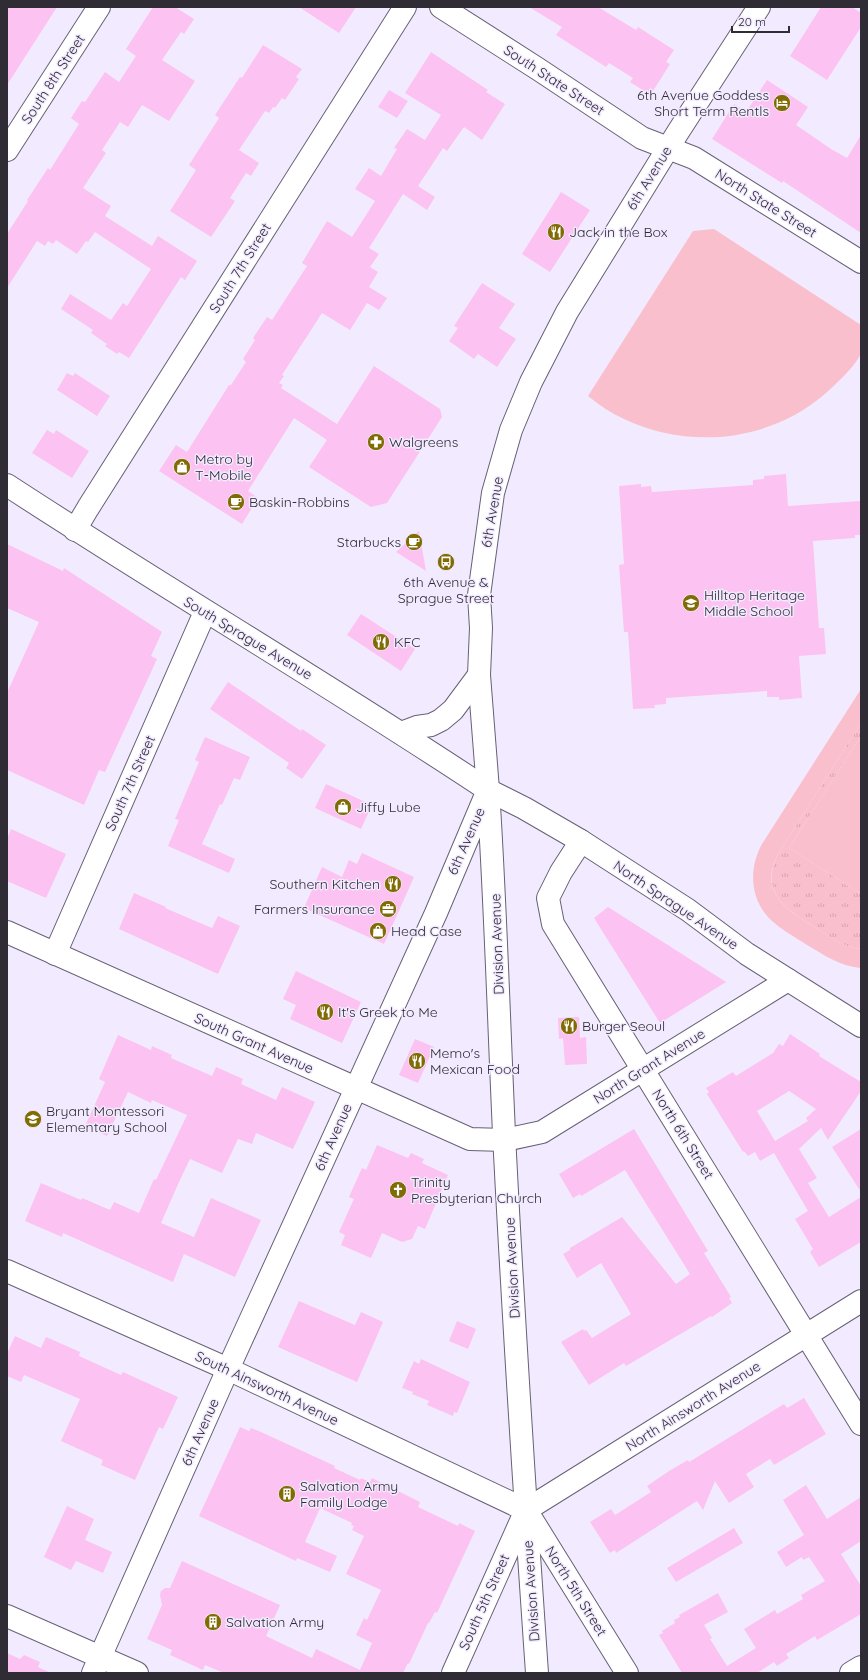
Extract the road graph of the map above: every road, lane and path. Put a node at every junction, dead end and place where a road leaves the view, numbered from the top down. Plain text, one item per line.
1 (99, 7) edge
2 (405, 7) edge
3 (441, 7) edge
4 (760, 7) edge
5 (9, 144) edge
6 (668, 149) junction
7 (861, 262) edge
8 (7, 485) edge
9 (75, 530) junction
10 (205, 612) junction
11 (478, 675) junction
12 (401, 733) junction
13 (488, 790) junction
14 (581, 841) junction
15 (7, 932) edge
16 (55, 954) junction
17 (788, 980) junction
18 (861, 1026) edge
19 (644, 1070) junction
20 (356, 1089) junction
21 (505, 1140) junction
22 (7, 1271) edge
23 (861, 1301) edge
24 (806, 1335) junction
25 (228, 1369) junction
26 (861, 1424) edge
27 (526, 1510) junction
28 (7, 1616) edge
29 (97, 1665) edge
30 (861, 1667) edge
31 (137, 1673) edge
32 (453, 1673) edge
33 (537, 1673) edge
34 (627, 1673) edge
35 (851, 1673) edge

1 - 5 street, South 8th Street
2 - 9 street, South 7th Street
3 - 6 street, South State Street
4 - 6 street, 6th Avenue
6 - 7 street, North State Street
6 - 11 street, 6th Avenue
8 - 9 street, South Sprague Avenue
9 - 10 street, South Sprague Avenue
10 - 12 street, South Sprague Avenue
10 - 16 street, South 7th Street
11 - 12 street
11 - 13 street, 6th Avenue
12 - 13 street, South Sprague Avenue
13 - 14 street, North Sprague Avenue
13 - 20 street, 6th Avenue
13 - 21 street, Division Avenue
14 - 17 street, North Sprague Avenue
14 - 19 street, North 6th Street
15 - 16 street, South Grant Avenue
16 - 20 street, South Grant Avenue
17 - 18 street, North Sprague Avenue
17 - 19 street, North Grant Avenue
19 - 21 street, North Grant Avenue
19 - 24 street, North 6th Street
20 - 21 street, South Grant Avenue
20 - 25 street, 6th Avenue
21 - 27 street, Division Avenue
22 - 25 street, South Ainsworth Avenue
23 - 24 street, North Ainsworth Avenue
24 - 26 street, North 6th Street
24 - 27 street, North Ainsworth Avenue
25 - 27 street, South Ainsworth Avenue
25 - 29 street, 6th Avenue
27 - 32 street, South 5th Street
27 - 33 street, Division Avenue
27 - 34 street, North 5th Street
28 - 29 street
29 - 31 street
30 - 35 street

